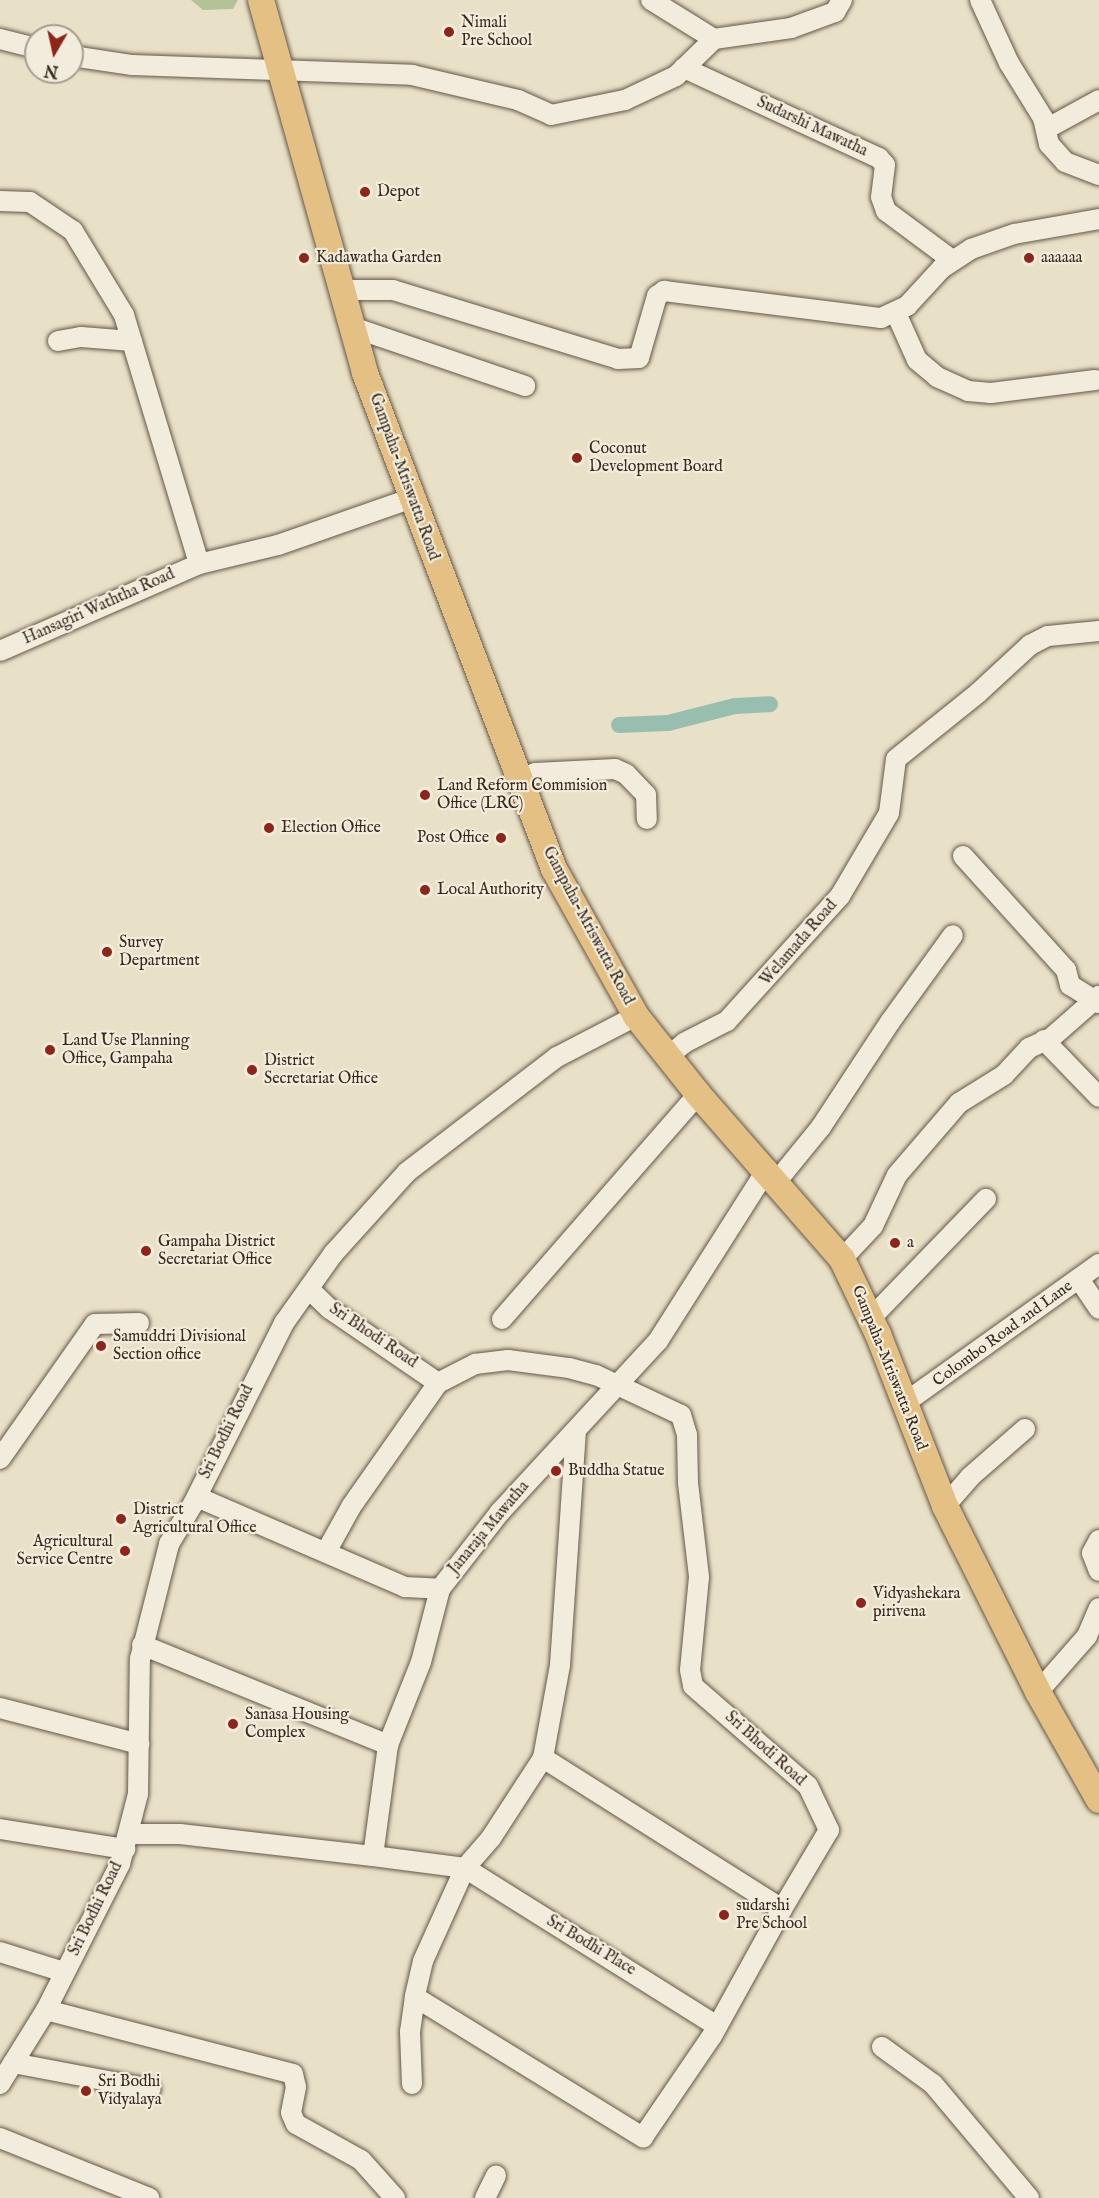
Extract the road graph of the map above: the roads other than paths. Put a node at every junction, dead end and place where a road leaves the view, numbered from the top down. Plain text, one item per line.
1 (261, 0) edge
2 (651, 0) edge
3 (843, 0) edge
4 (983, 1) edge
5 (0, 39) edge
6 (714, 39) junction
7 (24, 45) edge
8 (84, 58) edge
9 (684, 68) junction
10 (279, 70) junction
11 (1099, 100) edge
12 (1046, 129) junction
13 (1099, 175) edge
14 (0, 201) edge
15 (1099, 219) edge
16 (952, 260) junction
17 (342, 290) junction
18 (896, 313) junction
19 (352, 327) junction
20 (58, 341) dead end
21 (132, 341) junction
22 (1095, 380) dead end
23 (525, 386) dead end
24 (412, 498) junction
25 (199, 564) junction
26 (1099, 631) edge
27 (0, 651) edge
28 (518, 780) junction
29 (647, 819) dead end
30 (963, 856) dead end
31 (953, 935) dead end
32 (1097, 1000) edge
33 (636, 1016) junction
34 (1044, 1040) junction
35 (667, 1057) junction
36 (698, 1094) junction
37 (1099, 1098) edge
38 (772, 1175) junction
39 (986, 1199) dead end
40 (842, 1259) junction
41 (1099, 1264) edge
42 (1079, 1279) junction
43 (309, 1289) junction
44 (1099, 1309) edge
45 (502, 1318) dead end
46 (870, 1319) junction
47 (139, 1323) dead end
48 (438, 1383) junction
49 (620, 1385) junction
50 (906, 1402) junction
51 (1025, 1429) dead end
52 (576, 1431) junction
53 (0, 1459) edge
54 (196, 1497) junction
55 (945, 1506) junction
56 (1099, 1540) edge
57 (326, 1552) junction
58 (1099, 1571) edge
59 (440, 1589) junction
60 (1099, 1608) edge
61 (142, 1645) junction
62 (1038, 1692) junction
63 (0, 1708) edge
64 (139, 1744) junction
65 (388, 1745) junction
66 (543, 1758) junction
67 (1099, 1800) edge
68 (0, 1829) edge
69 (127, 1841) junction
70 (373, 1856) junction
71 (465, 1868) junction
72 (782, 1909) junction
73 (0, 1952) edge
74 (64, 1972) junction
75 (415, 1997) junction
76 (46, 2010) junction
77 (717, 2026) junction
78 (882, 2047) dead end
79 (13, 2063) junction
80 (0, 2084) edge
81 (412, 2084) dead end
82 (150, 2089) dead end
83 (0, 2138) edge
84 (496, 2175) dead end
85 (149, 2198) edge
86 (395, 2198) edge
87 (485, 2198) edge
88 (1029, 2198) edge

1 - 10 main road, Gampaha-Mriswatta Road
2 - 6 street
3 - 6 street
4 - 12 street
5 - 7 street
6 - 9 street
8 - 10 street
9 - 10 street
9 - 16 street, Sudarshi Mawatha
10 - 17 main road, Gampaha-Mriswatta Road
11 - 12 street
12 - 13 street
14 - 21 street
15 - 16 street
16 - 18 street
17 - 18 street
17 - 19 main road, Gampaha-Mriswatta Road
18 - 22 street
19 - 23 street
19 - 24 main road, Gampaha-Mriswatta Road
20 - 21 street
21 - 25 street
24 - 25 street, Hansagiri Waththa Road
24 - 28 main road, Gampaha-Mriswatta Road
25 - 27 street, Hansagiri Waththa Road
26 - 35 street, Welamada Road
28 - 29 street
28 - 33 main road, Gampaha-Mriswatta Road
30 - 32 street
31 - 38 street, Janaraja Mawatha
32 - 34 street
33 - 35 main road, Gampaha-Mriswatta Road
33 - 43 street, Sri Bodhi Road
34 - 37 street
34 - 40 street
35 - 36 main road, Gampaha-Mriswatta Road
36 - 38 main road, Gampaha-Mriswatta Road
36 - 45 street
38 - 40 main road, Gampaha-Mriswatta Road
38 - 49 street, Janaraja Mawatha
39 - 46 street
40 - 46 main road, Gampaha-Mriswatta Road
41 - 42 street, Colombo Road 2nd Lane
42 - 44 street
42 - 50 street, Colombo Road 2nd Lane
43 - 48 street, Sri Bhodi Road
43 - 54 street, Sri Bodhi Road
46 - 50 main road, Gampaha-Mriswatta Road
47 - 53 street
48 - 49 street, Sri Bhodi Road
48 - 57 street, Sri Bhodi Road
49 - 52 street, Janaraja Mawatha
49 - 72 street, Sri Bhodi Road
50 - 55 main road, Gampaha-Mriswatta Road
51 - 55 street
52 - 59 street, Janaraja Mawatha
52 - 66 street
54 - 57 street
54 - 61 street, Sri Bodhi Road
55 - 62 main road, Gampaha-Mriswatta Road
56 - 58 street
57 - 59 street
59 - 65 street, Janaraja Mawatha
60 - 62 street
61 - 64 street, Sri Bodhi Road
61 - 65 street
62 - 67 main road, Gampaha-Mriswatta Road
63 - 64 street
64 - 69 street, Sri Bodhi Road
65 - 70 street, Janaraja Mawatha
66 - 71 street
66 - 72 street
68 - 69 street
69 - 70 street
69 - 74 street, Sri Bodhi Road
70 - 71 street
71 - 75 street
71 - 77 street, Sri Bodhi Place
72 - 77 street
73 - 74 street
74 - 76 street, Sri Bodhi Road
75 - 77 street
75 - 81 street
76 - 79 street, Sri Bodhi Road
76 - 86 street
78 - 88 street
79 - 80 street, Sri Bodhi Road
79 - 82 street
83 - 85 street
84 - 87 street

